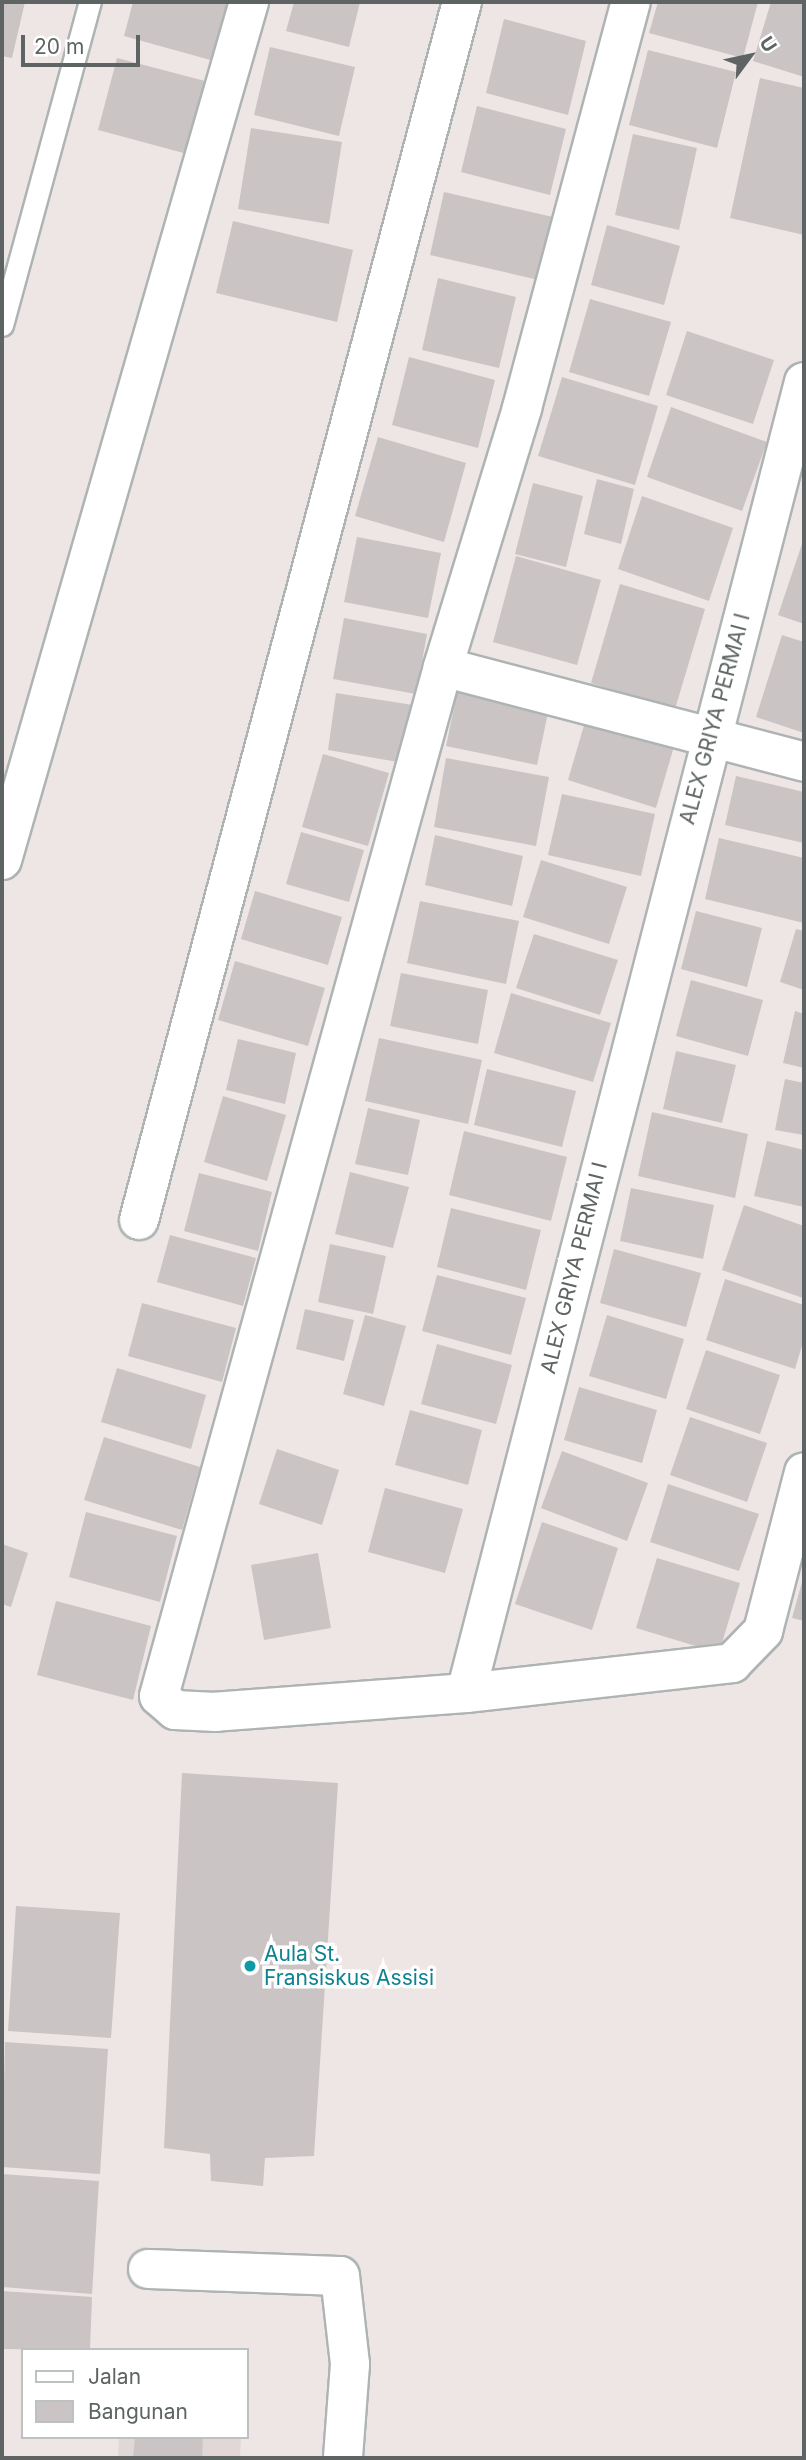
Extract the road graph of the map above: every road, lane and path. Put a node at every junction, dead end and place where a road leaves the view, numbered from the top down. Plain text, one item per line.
1 (90, 2) edge
2 (250, 2) edge
3 (462, 2) edge
4 (631, 2) edge
5 (2, 326) edge
6 (804, 382) edge
7 (443, 667) junction
8 (710, 736) junction
9 (804, 762) edge
10 (2, 860) edge
11 (139, 1220) dead end
12 (804, 1472) edge
13 (466, 1693) junction
14 (148, 2269) dead end
15 (342, 2458) edge

1 - 5 lane
2 - 10 street
3 - 11 street
4 - 7 street
6 - 8 street, ALEX GRIYA PERMAI I
7 - 8 street
7 - 13 street
8 - 9 street
8 - 13 street, ALEX GRIYA PERMAI I
12 - 13 street
14 - 15 street

